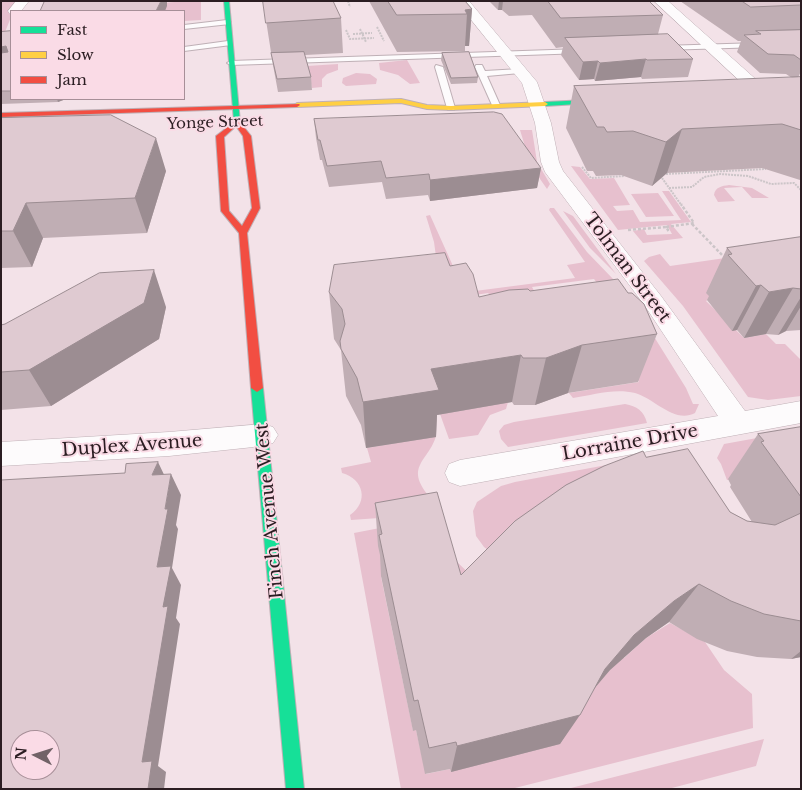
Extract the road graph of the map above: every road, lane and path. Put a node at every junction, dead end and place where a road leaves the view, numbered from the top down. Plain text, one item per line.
1 (226, 1) edge
2 (348, 1) edge
3 (462, 1) edge
4 (660, 1) edge
5 (350, 7) dead end
6 (227, 22) junction
7 (185, 27) edge
8 (346, 30) dead end
9 (372, 33) dead end
10 (353, 34) dead end
11 (374, 38) dead end
12 (228, 43) junction
13 (765, 44) edge
14 (710, 46) junction
15 (185, 49) edge
16 (658, 49) edge
17 (591, 51) edge
18 (506, 54) junction
19 (230, 63) junction
20 (520, 71) junction
21 (444, 75) dead end
22 (770, 94) joint
23 (743, 95) edge
24 (625, 100) edge
25 (537, 104) junction
26 (496, 105) junction
27 (236, 106) junction
28 (427, 107) junction
29 (451, 108) junction
30 (1, 115) edge
31 (402, 116) edge
32 (237, 122) junction
33 (253, 122) dead end
34 (220, 123) dead end
35 (582, 167) dead end
36 (715, 167) edge
37 (766, 169) dead end
38 (737, 170) junction
39 (717, 171) junction
40 (701, 172) junction
41 (666, 174) edge
42 (720, 174) junction
43 (624, 176) dead end
44 (742, 176) junction
45 (705, 177) junction
46 (662, 178) edge
47 (669, 188) junction
48 (801, 190) edge
49 (691, 224) junction
50 (625, 230) dead end
51 (244, 233) junction
52 (725, 258) dead end
53 (801, 412) edge
54 (738, 423) junction
55 (263, 436) junction
56 (1, 454) edge
57 (460, 473) dead end
58 (295, 789) edge

1 - 6 main road
2 - 5 path
3 - 18 street, Tolman Street
4 - 14 street
6 - 7 lane
6 - 12 main road
8 - 11 path
9 - 10 path
12 - 15 lane
12 - 19 main road
13 - 14 lane
14 - 16 lane
14 - 22 street
17 - 18 lane
18 - 19 lane
18 - 20 street, Tolman Street
19 - 27 main road
20 - 25 street, Tolman Street
20 - 26 lane
21 - 29 lane
22 - 23 main road
24 - 25 main road, Yonge Street
25 - 26 main road, Yonge Street
25 - 54 street, Tolman Street
26 - 29 main road, Yonge Street
27 - 28 main road, Yonge Street
27 - 30 main road, Yonge Street
27 - 32 main road
28 - 29 main road, Yonge Street
28 - 31 main road, Yonge Street
32 - 33 main road, Yonge Street
32 - 34 main road, Yonge Street
32 - 51 main road
32 - 51 main road
35 - 43 path
36 - 39 path
37 - 38 path
38 - 39 path
38 - 44 path
39 - 40 path
39 - 42 path
40 - 41 path
40 - 45 path
42 - 44 path
42 - 45 path
44 - 48 path
45 - 47 path
46 - 47 path
47 - 49 path
49 - 50 path
49 - 52 path
51 - 55 main road, Finch Avenue West
53 - 54 street, Lorraine Drive
54 - 57 street, Lorraine Drive
55 - 56 street, Duplex Avenue
55 - 58 main road, Finch Avenue West

